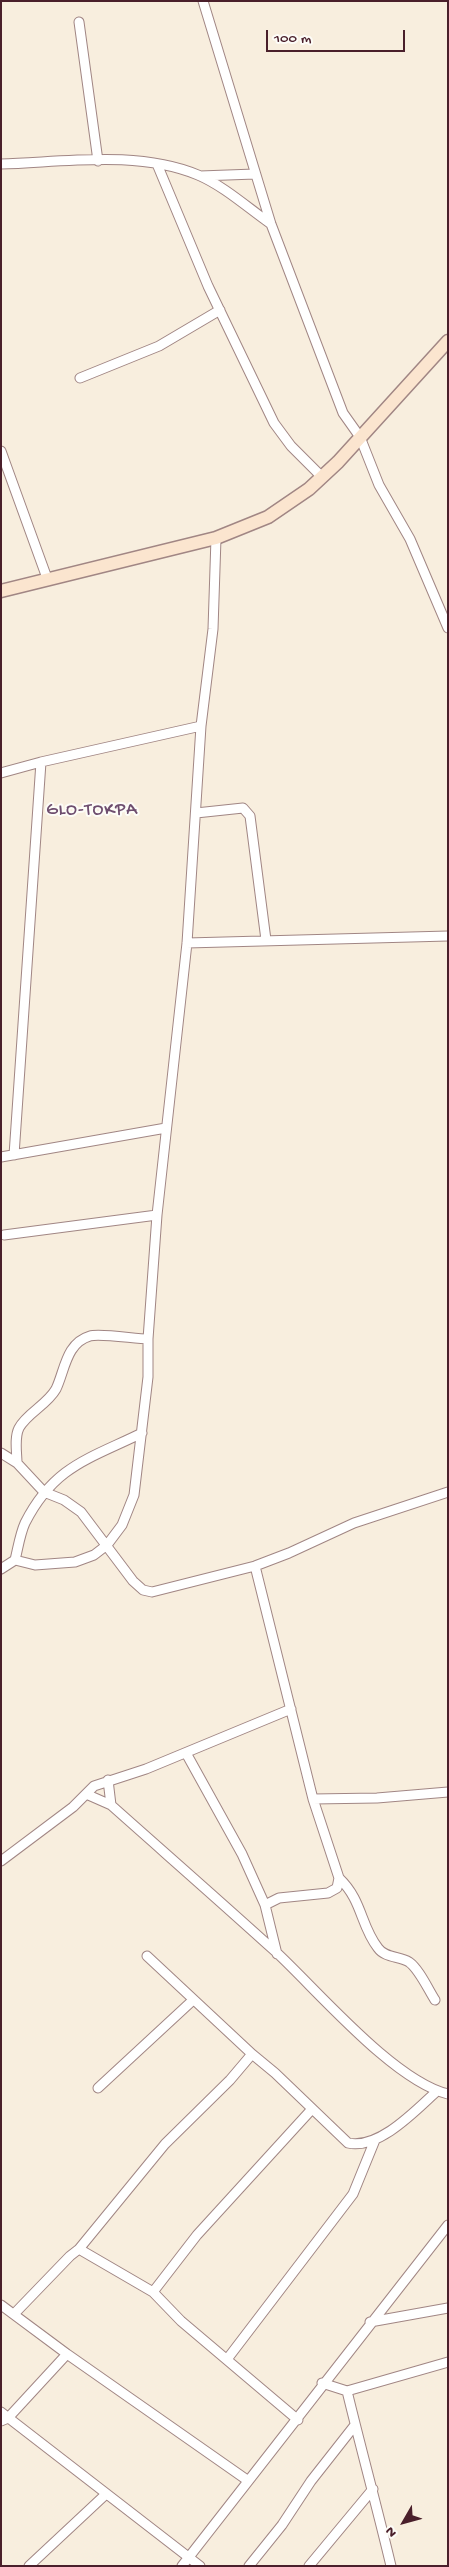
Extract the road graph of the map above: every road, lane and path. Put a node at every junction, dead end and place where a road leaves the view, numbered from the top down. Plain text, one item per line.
1 (203, 1) edge
2 (79, 22) dead end
3 (98, 161) junction
4 (1, 164) edge
5 (157, 164) junction
6 (254, 174) junction
7 (200, 176) junction
8 (272, 224) junction
9 (220, 310) junction
10 (448, 341) edge
11 (80, 378) dead end
12 (360, 438) junction
13 (1, 452) edge
14 (322, 477) junction
15 (216, 538) junction
16 (47, 578) junction
17 (1, 591) edge
18 (448, 628) edge
19 (201, 726) junction
20 (41, 762) junction
21 (1, 773) edge
22 (196, 813) junction
23 (448, 936) edge
24 (266, 940) junction
25 (187, 942) junction
26 (166, 1128) junction
27 (14, 1155) junction
28 (1, 1158) edge
29 (156, 1215) junction
30 (4, 1235) dead end
31 (148, 1339) junction
32 (142, 1433) junction
33 (1, 1453) edge
34 (17, 1463) junction
35 (44, 1492) junction
36 (448, 1492) edge
37 (107, 1545) junction
38 (15, 1560) junction
39 (255, 1566) junction
40 (1, 1569) edge
41 (291, 1710) junction
42 (186, 1752) junction
43 (108, 1780) junction
44 (448, 1792) edge
45 (86, 1794) junction
46 (313, 1799) junction
47 (111, 1805) junction
48 (1, 1861) edge
49 (339, 1878) junction
50 (265, 1905) junction
51 (277, 1954) junction
52 (147, 1956) dead end
53 (192, 2000) junction
54 (435, 2000) dead end
55 (252, 2054) junction
56 (98, 2088) dead end
57 (437, 2091) junction
58 (448, 2094) edge
59 (312, 2109) junction
60 (375, 2140) junction
61 (448, 2225) edge
62 (79, 2249) junction
63 (153, 2292) junction
64 (1, 2305) edge
65 (448, 2308) edge
66 (14, 2314) junction
67 (370, 2322) junction
68 (67, 2354) junction
69 (228, 2358) junction
70 (448, 2362) edge
71 (322, 2383) junction
72 (347, 2391) junction
73 (4, 2417) edge
74 (298, 2420) junction
75 (356, 2425) junction
76 (246, 2480) junction
77 (373, 2489) junction
78 (105, 2495) junction
79 (188, 2557) junction
80 (29, 2566) edge
81 (182, 2566) edge
82 (200, 2566) edge
83 (249, 2566) edge
84 (309, 2566) edge
85 (391, 2566) edge

1 - 6 street
2 - 3 street
3 - 4 street
3 - 5 street
5 - 7 street
5 - 9 street
6 - 7 street
6 - 8 street
7 - 8 street
8 - 12 street
9 - 11 street
9 - 14 street
10 - 12 main road
12 - 14 main road
12 - 18 street
13 - 16 street
14 - 15 main road
15 - 16 main road
15 - 19 street
16 - 17 main road
19 - 20 street
19 - 22 street
20 - 21 street
20 - 27 street
22 - 24 street
22 - 25 street
23 - 24 street
24 - 25 street
25 - 26 street
26 - 27 street
26 - 29 street
27 - 28 street
29 - 30 street
29 - 31 street
31 - 32 street
31 - 34 street
32 - 35 street
32 - 37 street
33 - 34 street
34 - 35 street
35 - 37 street
35 - 38 street
36 - 39 street
37 - 38 street
37 - 39 street
38 - 40 street
39 - 41 street
41 - 42 street
41 - 46 street
42 - 43 street
42 - 50 street
43 - 45 street
43 - 47 street
44 - 46 street
45 - 47 street
45 - 48 street
46 - 49 street
47 - 51 street
49 - 50 street
49 - 54 street
50 - 51 street
51 - 57 street
52 - 53 street
53 - 55 street
53 - 56 street
55 - 59 street
55 - 62 street
57 - 58 street
57 - 60 street
59 - 60 street
59 - 63 street
60 - 69 street
61 - 67 street
62 - 63 street
62 - 66 street
63 - 69 street
64 - 66 street
65 - 67 street
66 - 68 street
67 - 71 street
68 - 73 street
68 - 76 street
69 - 74 street
70 - 72 street
71 - 72 street
71 - 74 street
72 - 75 street
73 - 78 street
74 - 76 street
75 - 77 street
75 - 83 street
76 - 79 street
77 - 84 street
77 - 85 street
78 - 79 street
78 - 80 street
79 - 81 street
79 - 82 street

